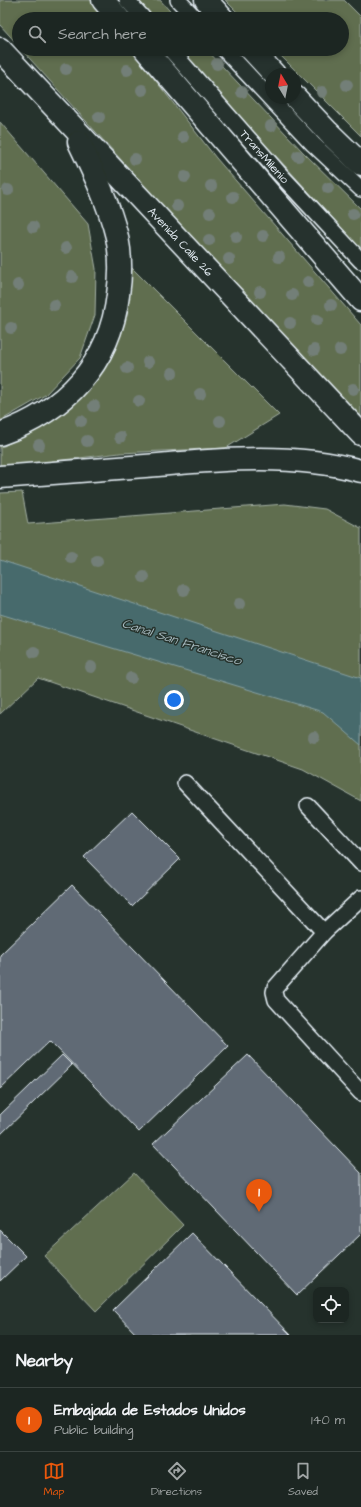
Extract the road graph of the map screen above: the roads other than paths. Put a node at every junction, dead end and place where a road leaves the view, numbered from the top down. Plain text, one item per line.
1 (103, 0) edge
2 (127, 0) edge
3 (178, 0) edge
4 (206, 0) edge
5 (113, 12) edge
6 (138, 12) edge
7 (189, 12) edge
8 (217, 12) edge
9 (0, 49) edge
10 (151, 56) edge
11 (176, 56) edge
12 (231, 56) edge
13 (257, 56) edge
14 (268, 68) edge
15 (301, 103) edge
16 (71, 124) junction
17 (361, 164) edge
18 (361, 189) edge
19 (361, 261) edge
20 (361, 300) edge
21 (0, 434) edge
22 (361, 434) edge
23 (361, 471) edge
24 (0, 477) edge
25 (185, 783) dead end
26 (308, 806) dead end
27 (361, 863) edge
28 (361, 898) edge
29 (324, 932) junction
30 (361, 1093) edge

1 - 5 main road
2 - 6 lane
3 - 7 lane
4 - 8 main road
9 - 16 main road, Avenida Calle 26
10 - 20 main road
11 - 19 lane, TransMilenio
12 - 18 lane
13 - 14 main road
15 - 17 main road
16 - 21 main road
16 - 22 main road, Avenida Calle 26
23 - 24 main road
25 - 29 lane
26 - 27 lane
28 - 29 lane
29 - 30 lane

